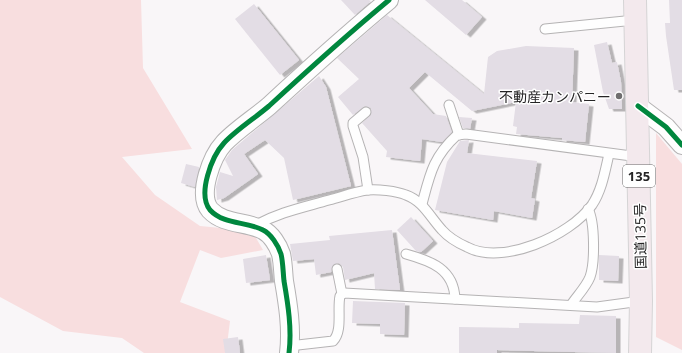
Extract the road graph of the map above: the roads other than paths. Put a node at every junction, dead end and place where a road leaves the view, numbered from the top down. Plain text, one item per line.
1 (389, 0) edge
2 (635, 10) edge
3 (545, 29) dead end
4 (449, 106) dead end
5 (638, 106) junction
6 (366, 112) dead end
7 (459, 135) junction
8 (682, 145) edge
9 (609, 154) junction
10 (639, 157) junction
11 (368, 190) junction
12 (422, 204) junction
13 (588, 209) junction
14 (253, 226) junction
15 (406, 254) dead end
16 (337, 269) dead end
17 (342, 294) junction
18 (454, 299) junction
19 (641, 301) junction
20 (571, 305) junction
21 (289, 350) edge
22 (640, 353) edge

1 - 14 street
2 - 3 lane
2 - 5 highway, 国道135号 / 135
4 - 7 lane
5 - 8 street
5 - 10 highway, 国道135号 / 135
6 - 11 lane
7 - 9 lane
7 - 12 lane
9 - 10 lane
9 - 13 lane
10 - 19 highway, 国道135号 / 135
11 - 12 lane
11 - 14 lane
12 - 13 lane
13 - 20 lane
14 - 21 street
15 - 18 lane
16 - 17 lane
17 - 18 lane
17 - 21 lane
18 - 20 lane
19 - 20 lane
19 - 22 highway, 国道135号 / 135

